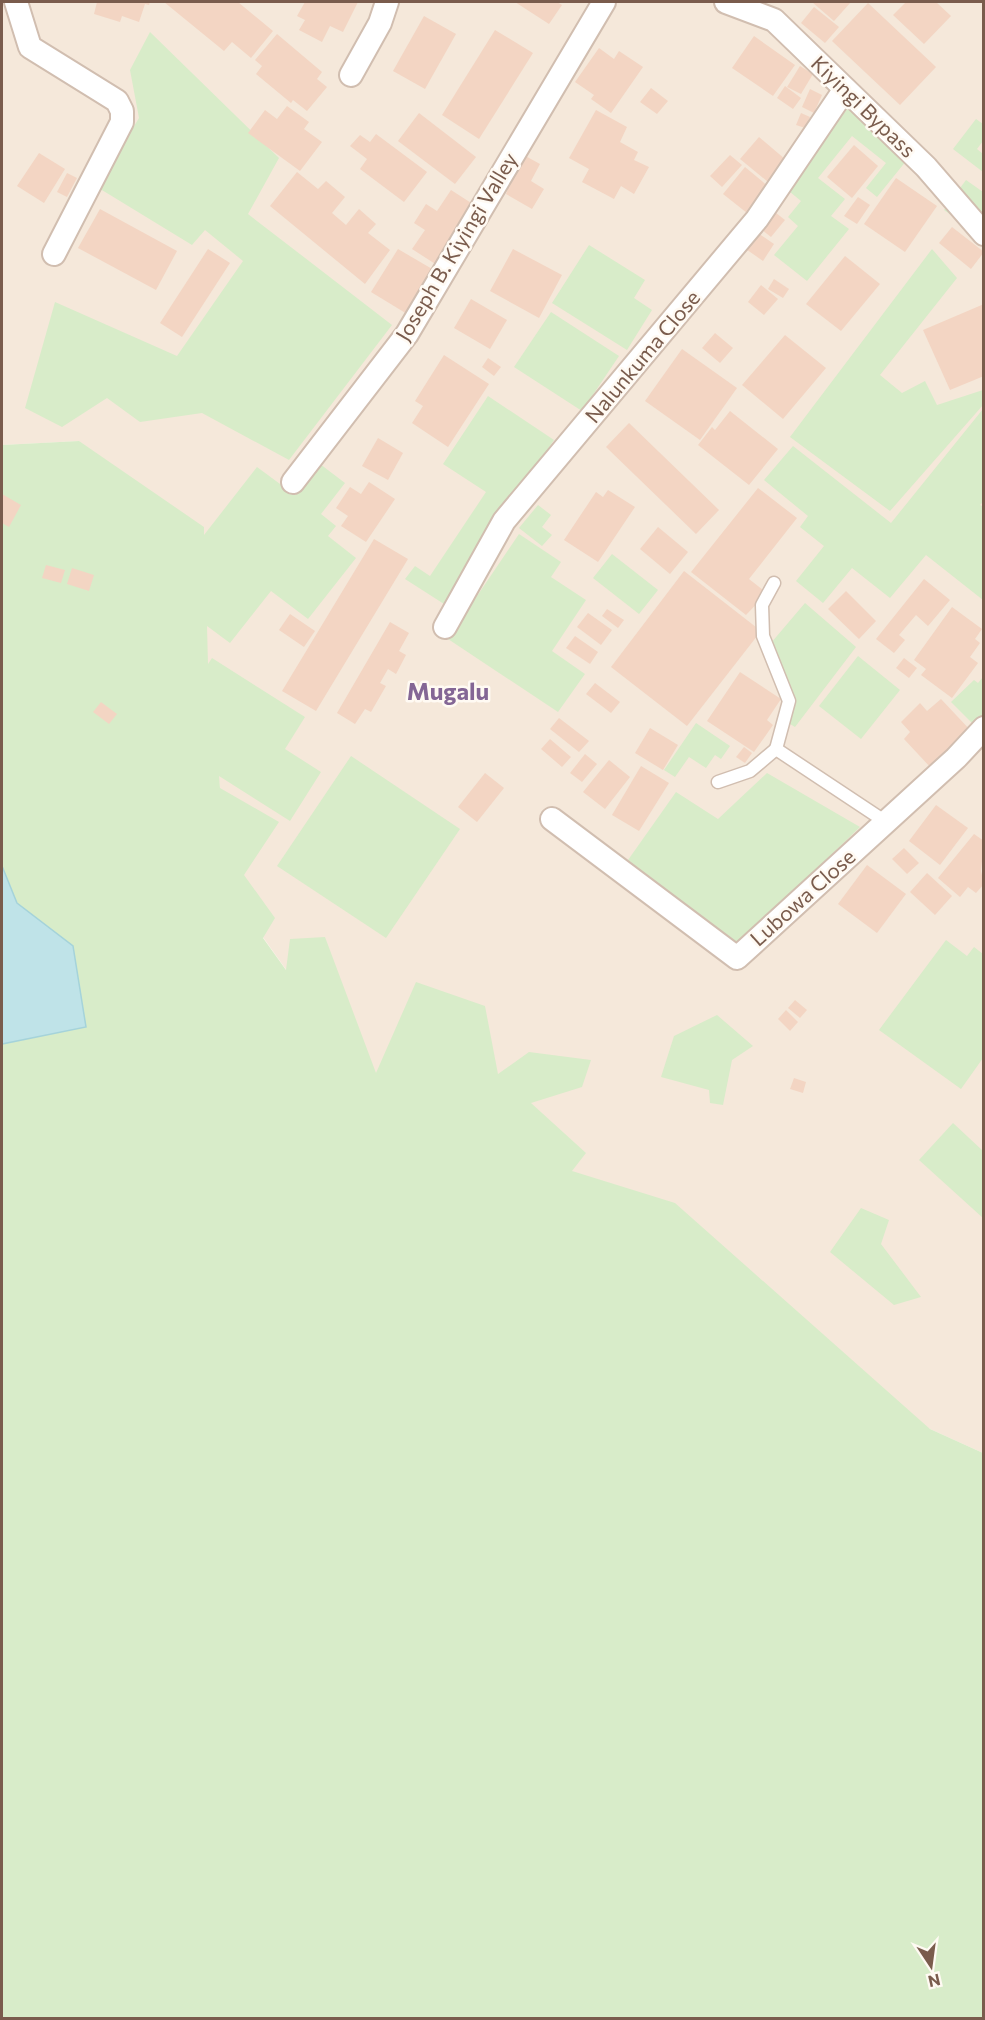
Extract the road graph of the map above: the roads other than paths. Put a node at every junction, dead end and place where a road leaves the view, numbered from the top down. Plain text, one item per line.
1 (16, 2) edge
2 (387, 2) edge
3 (603, 2) edge
4 (726, 2) edge
5 (351, 75) dead end
6 (845, 89) junction
7 (984, 234) edge
8 (54, 254) dead end
9 (293, 482) dead end
10 (774, 583) dead end
11 (445, 627) dead end
12 (984, 728) edge
13 (776, 749) junction
14 (718, 782) dead end
15 (552, 819) dead end
16 (886, 822) junction

1 - 8 street
2 - 5 street
3 - 9 street, Joseph B. Kiyingi Valley
4 - 6 street, Kiyingi Bypass
6 - 7 street, Kiyingi Bypass
6 - 11 street, Nalunkuma Close
10 - 13 lane
12 - 16 street, Lubowa Close
13 - 14 lane
13 - 16 lane
15 - 16 street, Lubowa Close

